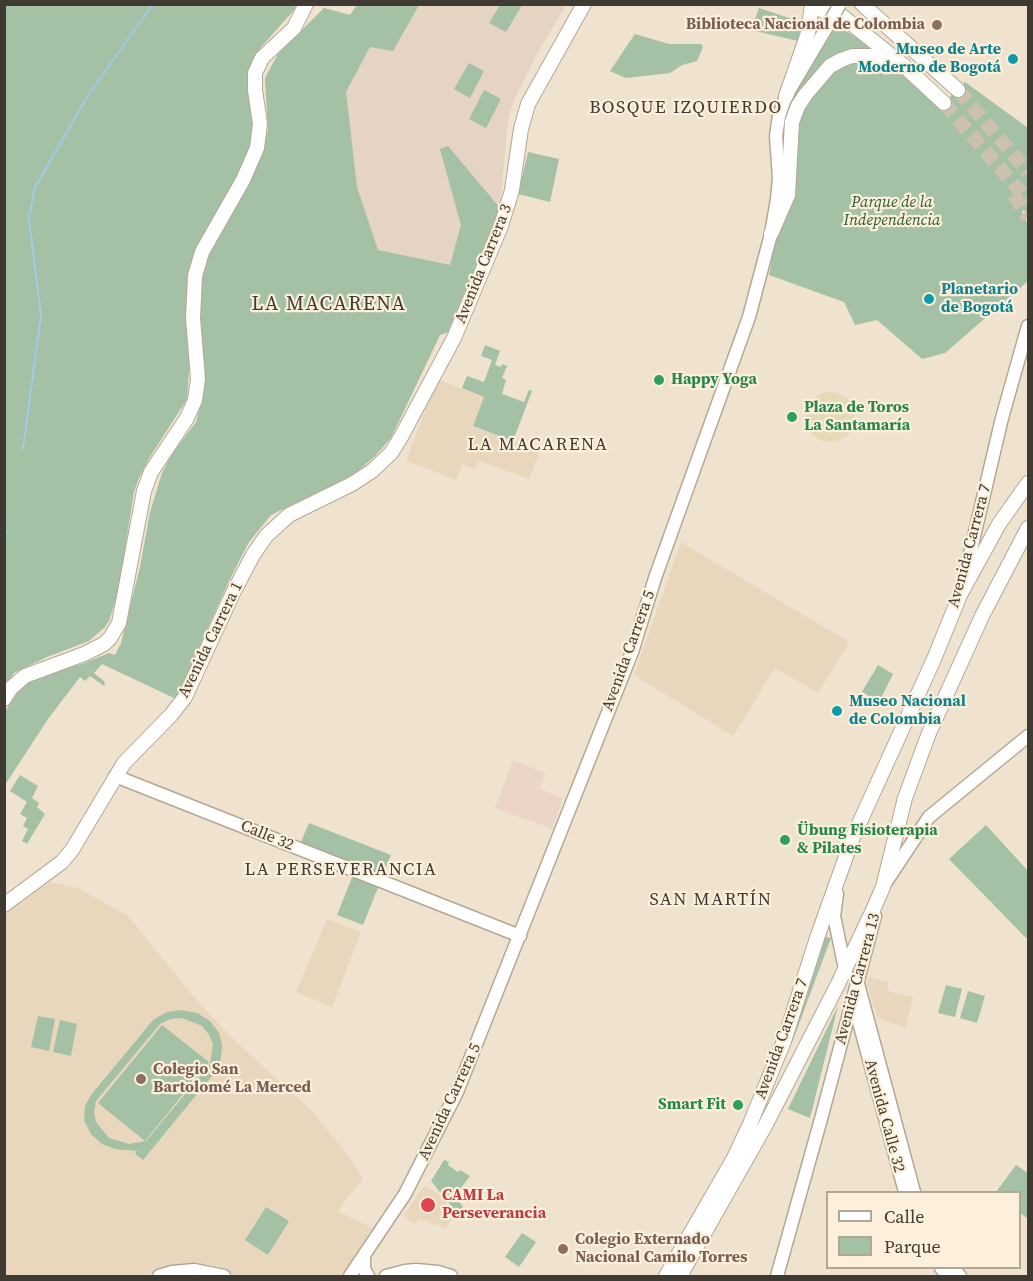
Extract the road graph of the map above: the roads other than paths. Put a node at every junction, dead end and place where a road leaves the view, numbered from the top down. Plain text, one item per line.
1 (306, 4) edge
2 (584, 4) edge
3 (827, 4) edge
4 (840, 4) edge
5 (851, 4) edge
6 (862, 4) edge
7 (876, 4) edge
8 (812, 6) edge
9 (891, 30) junction
10 (928, 63) junction
11 (903, 65) junction
12 (958, 90) tunnel mouth
13 (786, 96) junction
14 (944, 103) tunnel mouth
15 (771, 234) junction
16 (1029, 326) edge
17 (365, 476) joint
18 (1029, 483) edge
19 (1029, 528) edge
20 (960, 595) junction
21 (4, 699) edge
22 (1026, 741) edge
23 (115, 776) junction
24 (873, 791) junction
25 (883, 887) junction
26 (4, 905) edge
27 (520, 936) junction
28 (845, 969) junction
29 (857, 979) junction
30 (852, 997) junction
31 (866, 1047) junction
32 (840, 1048) junction
33 (905, 1191) edge
34 (914, 1191) edge
35 (365, 1254) junction
36 (159, 1276) edge
37 (224, 1276) edge
38 (350, 1276) edge
39 (368, 1276) edge
40 (386, 1276) edge
41 (451, 1276) edge
42 (666, 1276) edge
43 (680, 1276) edge
44 (777, 1276) edge

1 - 21 main road
2 - 17 main road, Avenida Carrera 3
3 - 11 main road
4 - 13 main road, Avenida Carrera 5, bridge
5 - 10 main road
6 - 9 main road
7 - 9 main road
8 - 11 main road
8 - 13 main road
9 - 10 main road
10 - 12 main road
11 - 14 main road
11 - 15 main road
13 - 15 main road, Avenida Carrera 5
15 - 27 main road, Avenida Carrera 5
16 - 20 main road, Avenida Carrera 7
17 - 23 main road, Avenida Carrera 1
18 - 20 main road
19 - 25 main road, Avenida Carrera 7
20 - 24 main road, Avenida Carrera 7
22 - 25 main road, Avenida Carrera 13
23 - 26 main road, Avenida Carrera 1
23 - 27 main road, Calle 32
24 - 28 main road, Avenida Carrera 7
24 - 42 main road, Avenida Carrera 7
25 - 28 main road, Avenida Carrera 7
25 - 29 main road, Avenida Carrera 13
27 - 35 main road, Avenida Carrera 5
28 - 30 main road, Avenida Calle 32
28 - 43 main road, Avenida Carrera 7
29 - 30 main road, Avenida Carrera 13
29 - 34 main road, Avenida Calle 32
30 - 31 main road, Avenida Calle 32
30 - 32 main road, Avenida Carrera 13
31 - 32 main road
31 - 33 main road, Avenida Calle 32
32 - 44 main road, Avenida Carrera 13
35 - 38 main road, Avenida Carrera 5
35 - 39 main road
36 - 37 main road
40 - 41 main road

